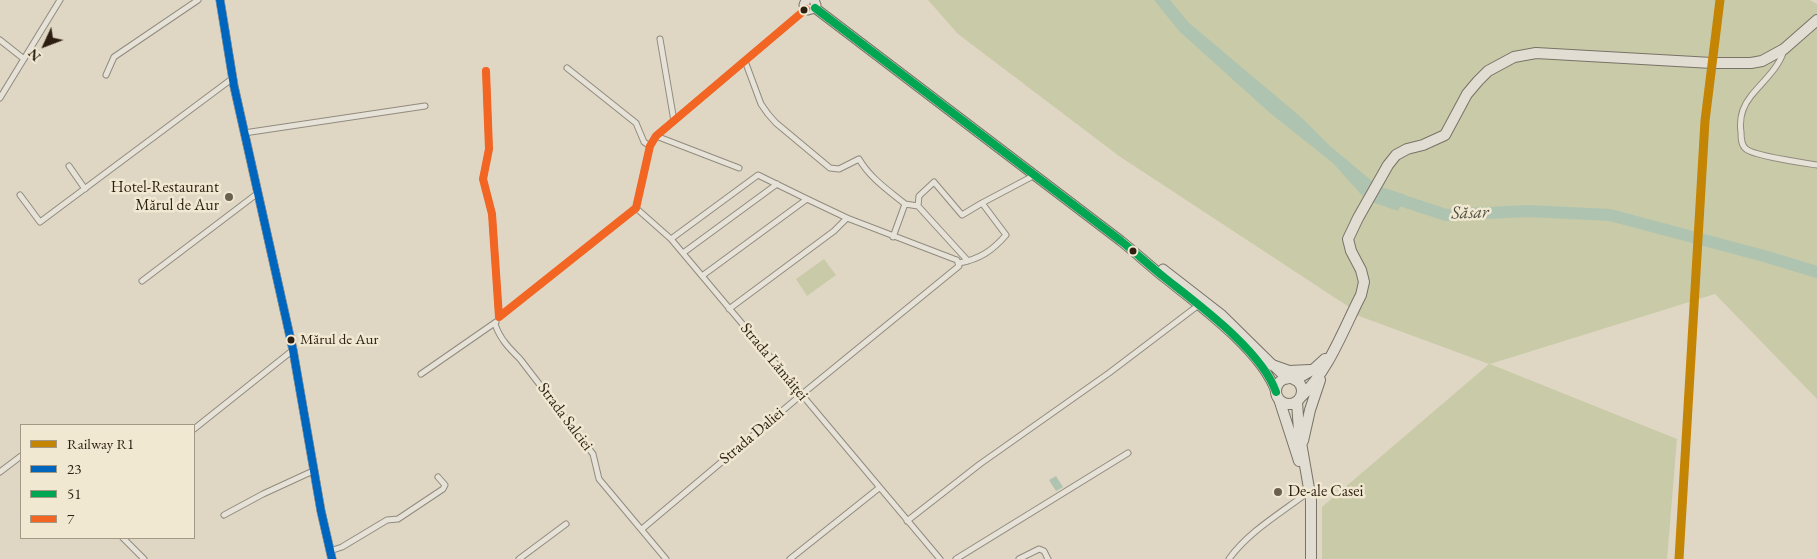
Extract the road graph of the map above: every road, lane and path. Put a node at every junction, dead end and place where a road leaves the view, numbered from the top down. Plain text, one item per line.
1 (60, 0) edge
2 (198, 0) edge
3 (220, 0) edge
4 (808, 3) edge
5 (1817, 20) edge
6 (660, 38) dead end
7 (0, 40) edge
8 (1784, 49) junction
9 (24, 59) junction
10 (745, 60) junction
11 (568, 68) dead end
12 (486, 72) dead end
13 (106, 75) dead end
14 (233, 78) junction
15 (0, 98) edge
16 (424, 106) dead end
17 (674, 121) junction
18 (244, 132) junction
19 (656, 136) junction
20 (650, 146) junction
21 (1817, 165) edge
22 (69, 166) dead end
23 (739, 168) dead end
24 (1035, 175) junction
25 (777, 184) junction
26 (86, 189) junction
27 (258, 193) junction
28 (20, 195) dead end
29 (807, 199) junction
30 (982, 202) junction
31 (905, 204) junction
32 (918, 206) junction
33 (636, 208) junction
34 (847, 218) junction
35 (893, 237) junction
36 (671, 239) junction
37 (1121, 241) junction
38 (683, 253) junction
39 (968, 261) junction
40 (958, 266) junction
41 (702, 276) junction
42 (142, 281) dead end
43 (1200, 304) junction
44 (729, 309) junction
45 (499, 317) junction
46 (495, 324) junction
47 (293, 350) junction
48 (1272, 365) junction
49 (1318, 370) junction
50 (421, 374) dead end
51 (1291, 379) junction
52 (801, 395) junction
53 (1278, 396) junction
54 (1299, 400) junction
55 (195, 428) edge
56 (1302, 444) junction
57 (1128, 453) dead end
58 (20, 457) edge
59 (314, 471) junction
60 (0, 472) edge
61 (438, 477) dead end
62 (879, 488) junction
63 (1306, 493) junction
64 (1311, 514) junction
65 (224, 515) dead end
66 (907, 521) junction
67 (566, 524) dead end
68 (642, 529) junction
69 (124, 539) edge
70 (331, 555) edge
71 (144, 559) edge
72 (519, 559) edge
73 (666, 559) edge
74 (790, 559) edge
75 (940, 559) edge
76 (956, 559) edge
77 (1019, 559) edge
78 (1048, 559) edge
79 (1229, 559) edge
80 (1311, 559) edge

1 - 9 street
2 - 13 street
3 - 14 street
4 - 10 street
4 - 24 main road
5 - 8 highway
6 - 17 street
7 - 9 street
8 - 21 street
8 - 49 highway
9 - 15 street
10 - 17 street
10 - 31 street
11 - 20 street
12 - 45 street
14 - 18 street
14 - 26 street
16 - 18 street
17 - 19 street
18 - 27 street
19 - 20 street
19 - 23 street
20 - 33 street
22 - 26 street
24 - 30 street
24 - 37 main road
25 - 29 street
25 - 36 street
25 - 38 street
26 - 28 street
27 - 42 street
27 - 47 street
29 - 34 street
29 - 41 street
30 - 32 street
30 - 39 street
31 - 32 street
31 - 35 street
32 - 39 street
33 - 36 street, Strada Lămâiței
33 - 45 street
34 - 35 street
34 - 44 street
35 - 40 street
36 - 38 street, Strada Lămâiței
37 - 43 main road
37 - 48 main road
38 - 41 street, Strada Lămâiței
39 - 40 street
40 - 52 street, Strada Daliei
41 - 44 street, Strada Lămâiței
43 - 53 main road
43 - 66 street
44 - 52 street, Strada Lămâiței
45 - 46 street
46 - 50 street
46 - 68 street, Strada Salciei
47 - 55 street
47 - 59 street
48 - 49 highway
48 - 51 main road
49 - 51 highway
49 - 54 highway
49 - 56 highway
51 - 53 highway
51 - 54 highway
52 - 62 street, Strada Lămâiței
52 - 68 street, Strada Daliei
53 - 54 highway
53 - 63 highway
54 - 56 highway
56 - 64 highway
57 - 76 street
58 - 60 street
59 - 65 street
59 - 70 street
61 - 70 street
62 - 66 street, Strada Lămâiței
62 - 74 street
63 - 64 highway
63 - 79 street
64 - 80 highway
66 - 75 street, Strada Lămâiței
67 - 72 street
68 - 73 street, Strada Salciei
69 - 71 street
77 - 78 street

